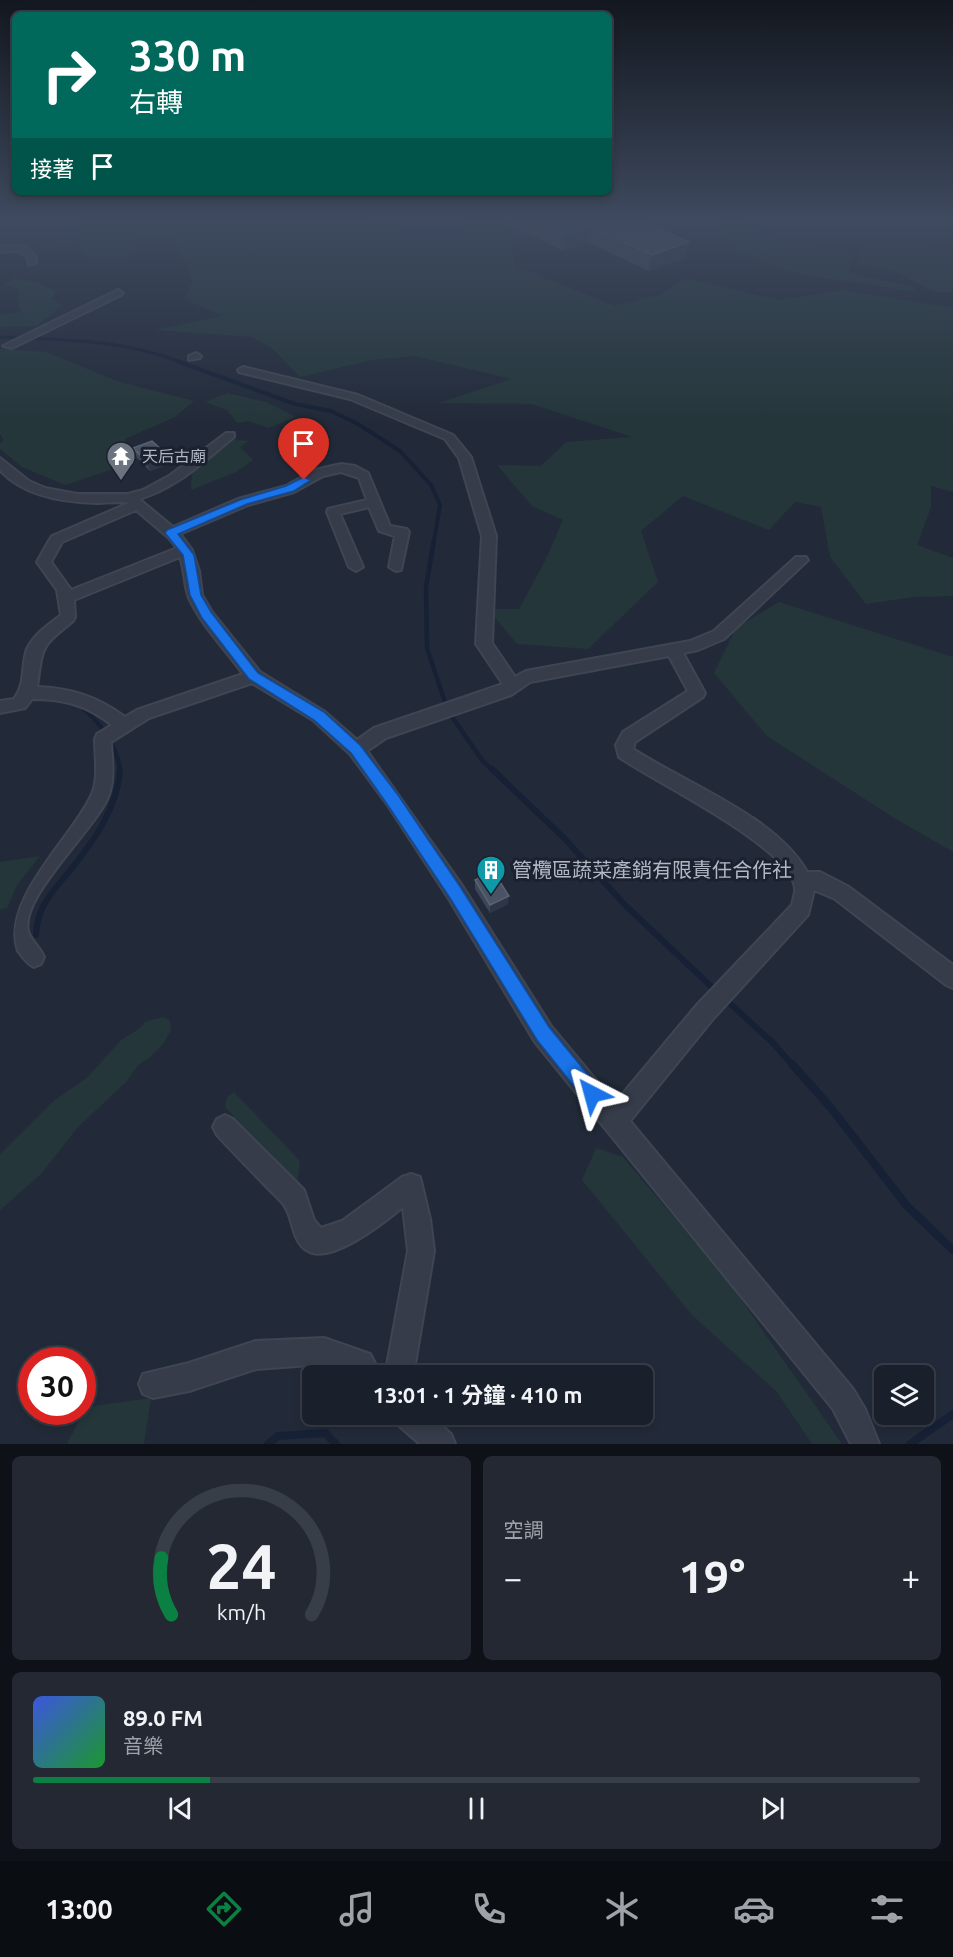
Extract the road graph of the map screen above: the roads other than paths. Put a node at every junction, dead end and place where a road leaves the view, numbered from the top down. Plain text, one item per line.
1 (108, 289) edge
2 (118, 293) junction
3 (132, 293) dead end
4 (12, 344) dead end
5 (243, 370) dead end
6 (230, 435) dead end
7 (0, 462) edge
8 (134, 501) junction
9 (373, 502) junction
10 (171, 533) junction
11 (185, 550) junction
12 (801, 560) dead end
13 (356, 567) dead end
14 (396, 567) dead end
15 (66, 598) junction
16 (673, 648) junction
17 (254, 676) junction
18 (513, 686) junction
19 (0, 697) edge
20 (25, 698) junction
21 (0, 707) edge
22 (113, 733) junction
23 (356, 749) junction
24 (804, 880) junction
25 (34, 957) dead end
26 (953, 978) edge
27 (614, 1122) junction
28 (225, 1127) dead end
29 (361, 1365) edge
30 (401, 1365) edge
31 (153, 1384) dead end
32 (419, 1425) edge
33 (441, 1444) edge
34 (865, 1444) edge

1 - 2 street
2 - 3 street
2 - 4 street
5 - 18 street
6 - 8 street
7 - 8 street
8 - 10 street
8 - 15 street
9 - 10 street
9 - 13 street
9 - 14 street
10 - 11 street
11 - 15 street
11 - 17 street
12 - 16 street
15 - 20 street
16 - 18 street
16 - 24 street
17 - 22 street
17 - 23 street
18 - 23 street
19 - 20 street
20 - 21 street
20 - 22 street
22 - 25 street
23 - 27 street
24 - 26 street
24 - 27 street
27 - 34 street
28 - 30 street
29 - 31 street
32 - 33 street

